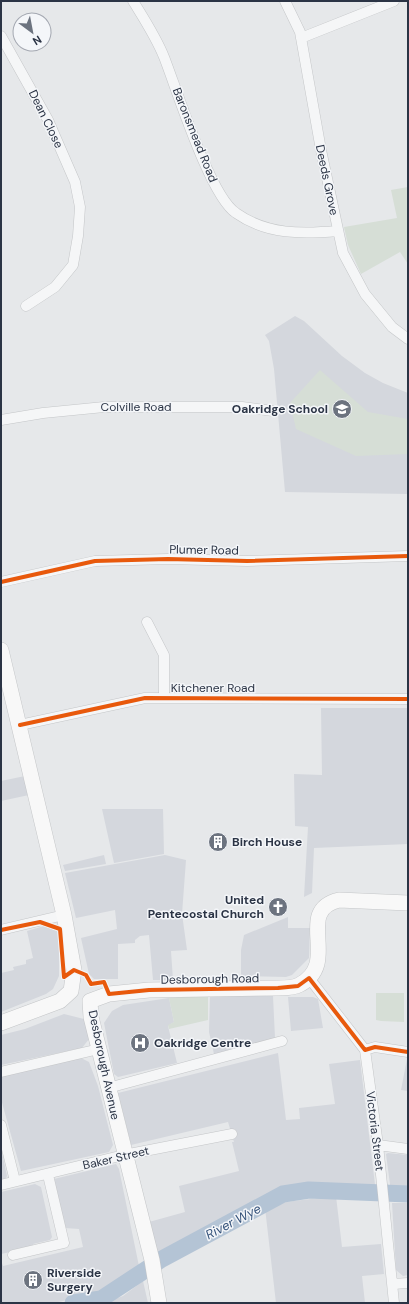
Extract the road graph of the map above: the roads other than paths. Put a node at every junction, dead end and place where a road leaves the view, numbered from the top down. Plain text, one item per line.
1 (133, 1) edge
2 (285, 1) edge
3 (394, 1) edge
4 (1, 36) edge
5 (301, 38) junction
6 (338, 231) junction
7 (26, 306) dead end
8 (408, 339) edge
9 (273, 411) dead end
10 (1, 420) edge
11 (408, 556) edge
12 (1, 582) edge
13 (147, 622) dead end
14 (1, 652) edge
15 (164, 698) junction
16 (408, 699) edge
17 (20, 725) junction
18 (408, 903) edge
19 (64, 915) junction
20 (1, 930) edge
21 (309, 978) junction
22 (71, 991) junction
23 (90, 1001) junction
24 (1, 1023) edge
25 (282, 1041) dead end
26 (99, 1049) junction
27 (365, 1050) junction
28 (408, 1052) edge
29 (1, 1072) edge
30 (108, 1088) junction
31 (1, 1125) edge
32 (232, 1134) dead end
33 (378, 1145) junction
34 (408, 1149) edge
35 (124, 1156) junction
36 (48, 1175) junction
37 (15, 1181) junction
38 (1, 1185) edge
39 (13, 1255) dead end
40 (408, 1283) edge
41 (393, 1284) junction
42 (159, 1303) edge
43 (394, 1303) edge

1 - 6 street, Baronsmead Road
2 - 5 street, Deeds Grove
3 - 5 street
4 - 7 street, Dean Close
5 - 6 street, Deeds Grove
6 - 8 street, Deeds Grove
9 - 10 street, Colville Road
11 - 12 street, Plumer Road
13 - 15 street
14 - 17 street
15 - 16 street, Kitchener Road
15 - 17 street, Kitchener Road
17 - 19 street
18 - 21 street
19 - 20 street
19 - 22 street
21 - 23 street, Desborough Road
21 - 27 street
22 - 23 street, Desborough Avenue
22 - 24 street
23 - 26 street, Desborough Avenue
25 - 30 street
26 - 29 street
26 - 30 street, Desborough Avenue
27 - 28 street
27 - 33 street, Victoria Street
30 - 35 street, Desborough Avenue
31 - 37 street
32 - 35 street, Baker Street
33 - 34 street
33 - 41 street, Victoria Street
35 - 36 street, Baker Street
35 - 42 street, Desborough Avenue
36 - 37 street, Baker Street
36 - 39 street
37 - 38 street, Baker Street
40 - 41 street
41 - 43 street, Victoria Street

